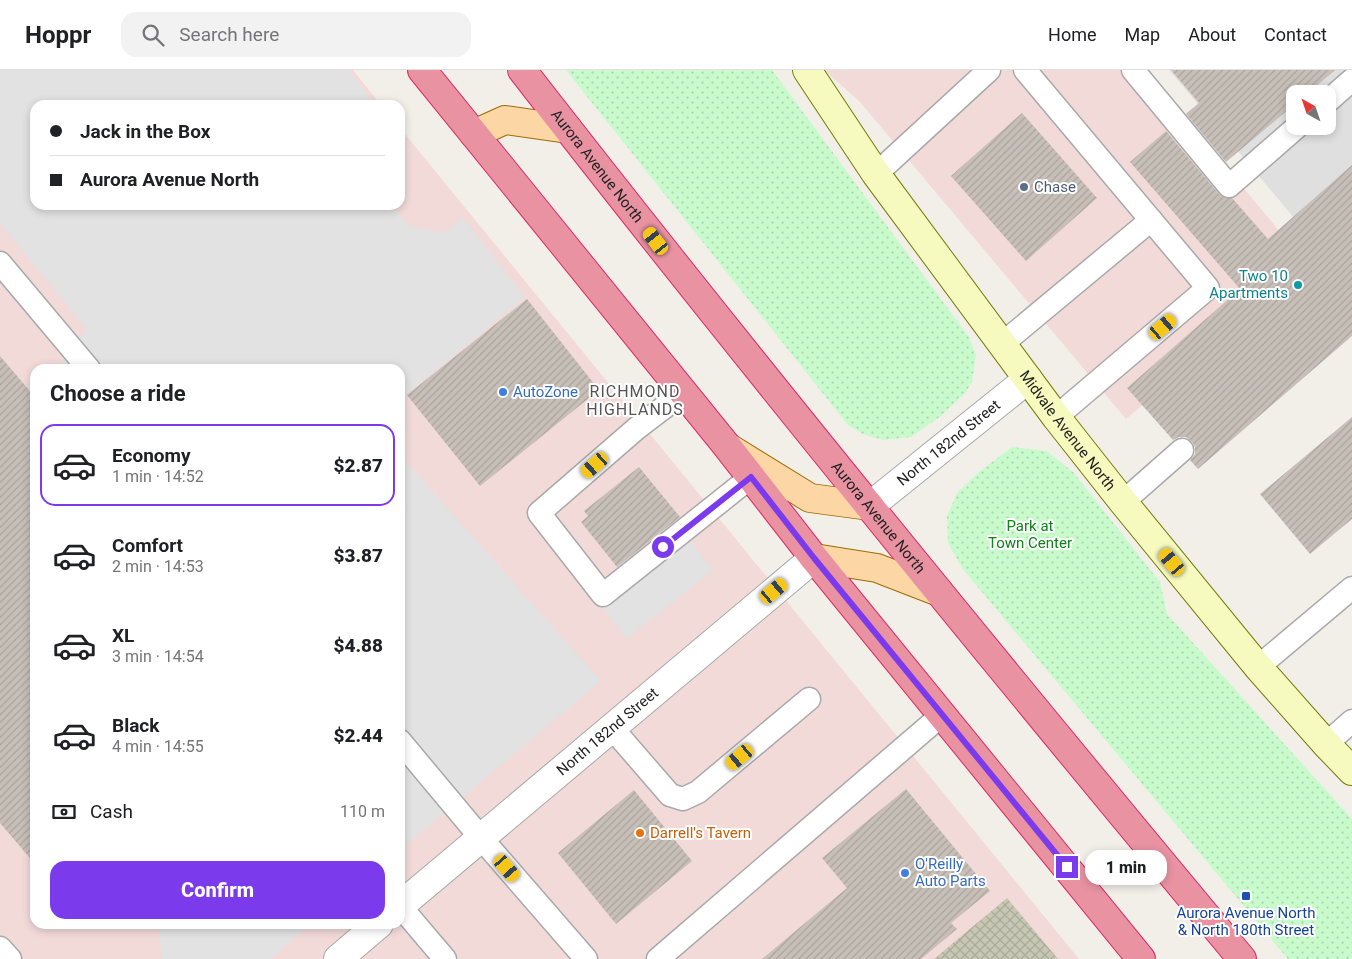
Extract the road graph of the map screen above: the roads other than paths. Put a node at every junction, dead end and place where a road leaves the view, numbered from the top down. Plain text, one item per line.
1 (422, 70) edge
2 (522, 70) edge
3 (989, 70) edge
4 (1025, 70) edge
5 (1133, 70) edge
6 (811, 72) edge
7 (1352, 80) edge
8 (1336, 94) edge
9 (568, 129) junction
10 (474, 134) junction
11 (1288, 135) edge
12 (876, 174) junction
13 (1151, 220) junction
14 (0, 263) edge
15 (1002, 344) junction
16 (85, 364) edge
17 (1028, 379) junction
18 (683, 392) junction
19 (1056, 417) junction
20 (726, 446) junction
21 (1182, 450) dead end
22 (751, 477) junction
23 (1123, 502) junction
24 (870, 506) junction
25 (814, 558) junction
26 (1352, 588) edge
27 (939, 592) junction
28 (1258, 667) junction
29 (808, 699) dead end
30 (943, 714) junction
31 (1352, 721) edge
32 (612, 728) junction
33 (1326, 744) junction
34 (405, 747) edge
35 (1352, 771) edge
36 (481, 838) junction
37 (405, 902) edge
38 (405, 912) edge
39 (373, 929) edge
40 (0, 948) edge
41 (10, 959) edge
42 (338, 959) edge
43 (445, 959) edge
44 (586, 959) edge
45 (658, 959) edge
46 (1142, 959) edge
47 (1242, 959) edge

1 - 10 highway
2 - 9 highway, Aurora Avenue North
3 - 12 lane
4 - 13 lane
5 - 11 lane
6 - 12 street, Midvale Avenue North
7 - 8 lane
9 - 10 main road
9 - 24 highway, Aurora Avenue North
10 - 18 highway
12 - 15 street, Midvale Avenue North
13 - 15 lane
13 - 19 lane
14 - 16 lane
15 - 17 street, Midvale Avenue North
17 - 19 street, Midvale Avenue North
17 - 24 street, North 182nd Street
18 - 20 highway
18 - 22 lane
19 - 23 street, Midvale Avenue North
20 - 22 highway
20 - 24 main road
21 - 23 lane
22 - 25 highway
23 - 28 street, Midvale Avenue North
24 - 27 highway, Aurora Avenue North
25 - 27 main road
25 - 30 highway
25 - 32 street, North 182nd Street
26 - 28 lane
27 - 47 highway, Aurora Avenue North
28 - 33 street, Midvale Avenue North
29 - 32 lane
30 - 45 lane
30 - 46 highway
31 - 33 lane
32 - 36 street, North 182nd Street
33 - 35 street, Midvale Avenue North
34 - 36 lane
36 - 37 street, North 182nd Street
36 - 44 lane
38 - 43 lane
39 - 42 street
40 - 41 lane

